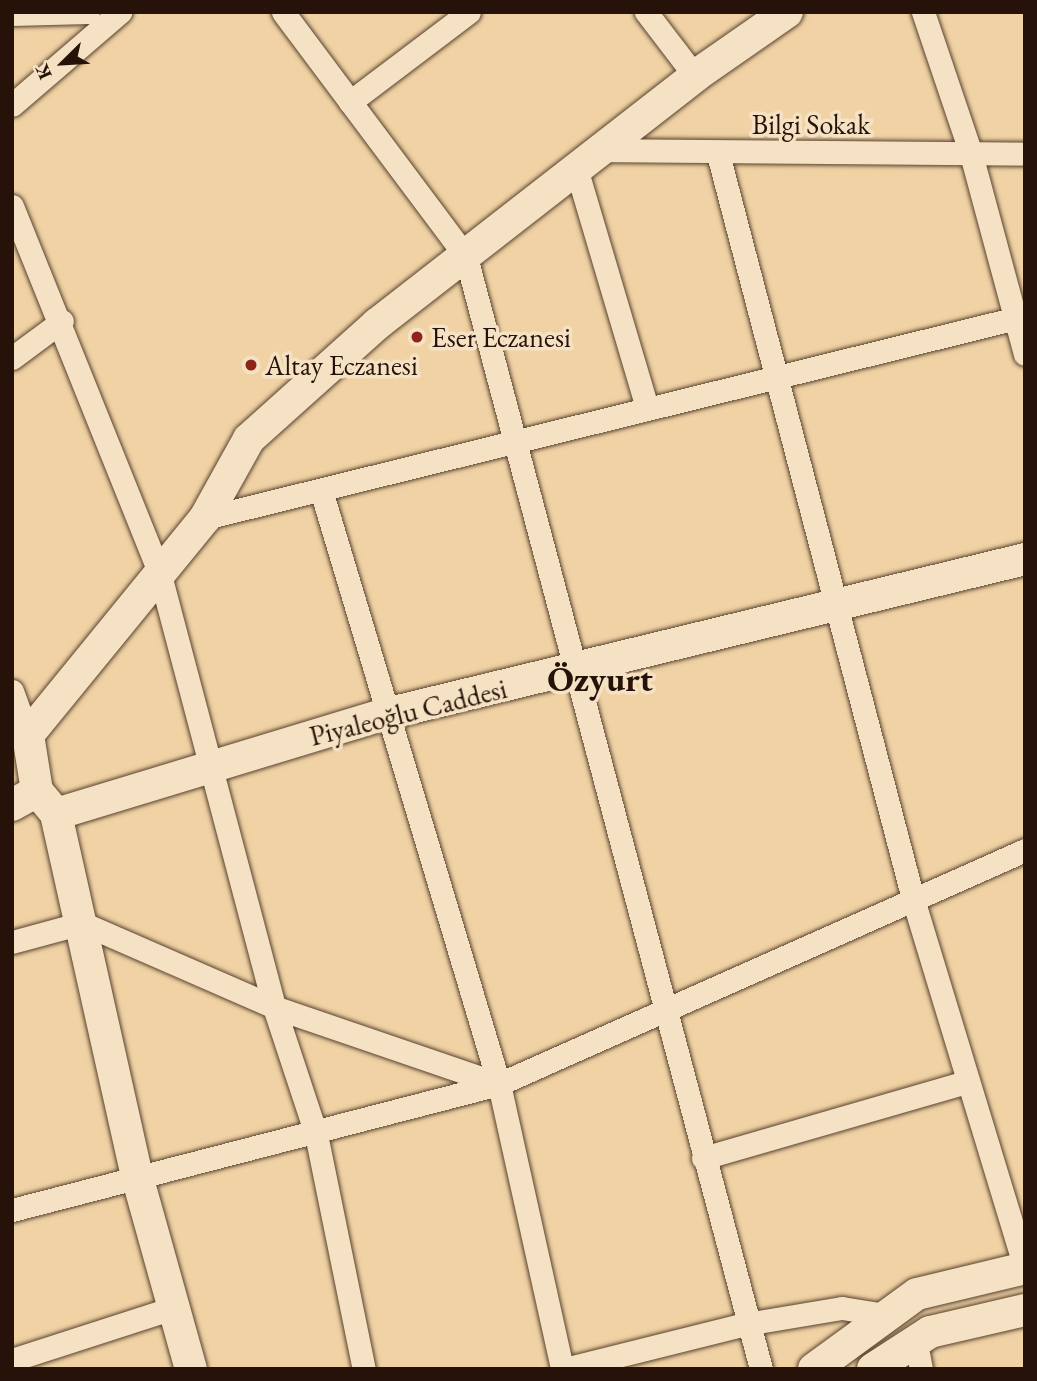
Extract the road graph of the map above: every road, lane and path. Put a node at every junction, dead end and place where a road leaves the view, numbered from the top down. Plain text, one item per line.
1 (88, 12) edge
2 (120, 12) edge
3 (283, 12) edge
4 (469, 12) edge
5 (646, 12) edge
6 (788, 12) edge
7 (923, 12) edge
8 (12, 14) edge
9 (695, 76) junction
10 (350, 102) junction
11 (12, 105) edge
12 (971, 154) junction
13 (1025, 154) edge
14 (718, 155) junction
15 (587, 159) junction
16 (12, 206) edge
17 (466, 257) junction
18 (1020, 316) edge
19 (62, 321) junction
20 (1025, 354) edge
21 (12, 358) edge
22 (779, 375) junction
23 (646, 405) junction
24 (518, 436) junction
25 (321, 490) junction
26 (205, 518) junction
27 (1025, 559) edge
28 (159, 571) junction
29 (840, 605) junction
30 (575, 671) junction
31 (12, 691) edge
32 (386, 714) junction
33 (28, 735) junction
34 (214, 765) junction
35 (35, 803) edge
36 (1025, 850) edge
37 (913, 899) junction
38 (82, 923) junction
39 (12, 942) edge
40 (274, 1007) junction
41 (670, 1008) junction
42 (963, 1083) junction
43 (499, 1084) junction
44 (316, 1134) junction
45 (703, 1157) junction
46 (137, 1176) junction
47 (12, 1210) edge
48 (1025, 1268) edge
49 (173, 1308) junction
50 (1025, 1310) edge
51 (885, 1315) junction
52 (746, 1325) junction
53 (918, 1354) edge
54 (12, 1360) edge
55 (191, 1369) edge
56 (364, 1369) edge
57 (564, 1369) edge
58 (761, 1369) edge
59 (814, 1369) edge
60 (873, 1369) edge

1 - 8 street
2 - 11 street
3 - 10 street
4 - 10 street
5 - 9 street
6 - 9 street
7 - 12 street
9 - 15 street
10 - 17 street
12 - 13 street, Bilgi Sokak
12 - 14 street, Bilgi Sokak
12 - 18 street
14 - 15 street, Bilgi Sokak
14 - 22 street
15 - 17 street
15 - 23 street
16 - 19 street
17 - 24 street
17 - 26 street
18 - 20 street
18 - 22 street
19 - 21 street
19 - 28 street
22 - 23 street
22 - 29 street
23 - 24 street
24 - 25 street
24 - 30 street
25 - 26 street
25 - 32 street
26 - 28 street
27 - 29 street, Piyaleoğlu Caddesi
28 - 33 street
28 - 34 street
29 - 30 street, Piyaleoğlu Caddesi
29 - 37 street
30 - 32 street, Piyaleoğlu Caddesi
30 - 41 street
31 - 33 street
32 - 34 street, Piyaleoğlu Caddesi
32 - 43 street
33 - 35 street
34 - 35 street, Piyaleoğlu Caddesi
34 - 40 street
35 - 38 street
36 - 37 street
37 - 41 street
37 - 42 street
38 - 39 street
38 - 40 street
38 - 46 street
40 - 43 street
40 - 44 street
41 - 43 street
41 - 45 street
42 - 45 street
42 - 48 street
43 - 44 street
43 - 57 street
44 - 46 street
44 - 56 street
45 - 52 street
46 - 47 street
46 - 49 street
48 - 51 street
49 - 54 street
49 - 55 street
50 - 53 street
51 - 52 street
51 - 53 street
51 - 59 street
52 - 57 street
52 - 58 street
53 - 60 street

